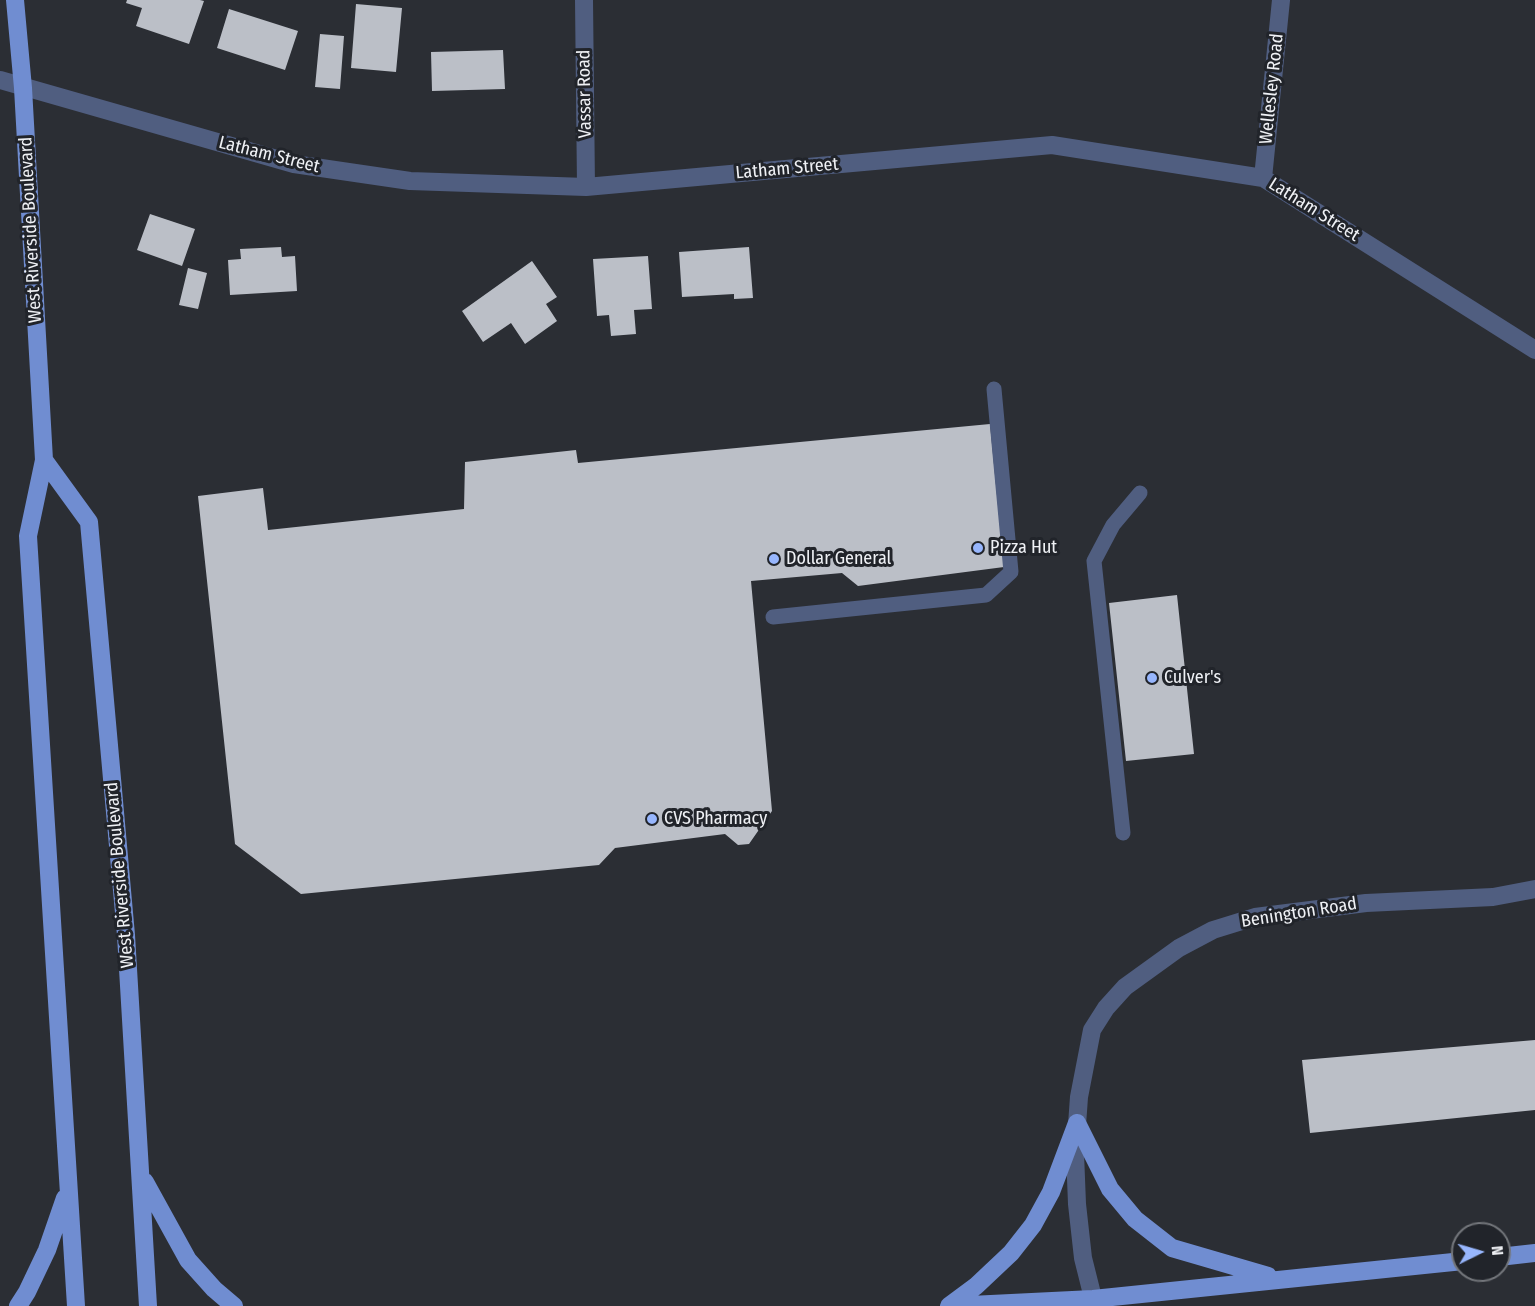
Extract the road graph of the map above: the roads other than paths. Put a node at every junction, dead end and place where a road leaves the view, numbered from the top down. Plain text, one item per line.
1 (15, 0) edge
2 (584, 0) edge
3 (1281, 0) edge
4 (0, 80) edge
5 (23, 87) junction
6 (1263, 178) junction
7 (586, 187) junction
8 (1535, 350) edge
9 (994, 388) dead end
10 (44, 460) junction
11 (1140, 493) dead end
12 (773, 617) dead end
13 (1123, 833) dead end
14 (1535, 889) edge
15 (1077, 1123) junction
16 (142, 1177) junction
17 (68, 1190) junction
18 (1535, 1253) edge
19 (1511, 1256) edge
20 (1451, 1262) edge
21 (1281, 1279) junction
22 (1094, 1302) edge
23 (18, 1306) edge
24 (76, 1306) edge
25 (148, 1306) edge
26 (234, 1306) edge
27 (949, 1306) edge

1 - 5 main road, West Riverside Boulevard
2 - 7 street, Vassar Road
3 - 6 street, Wellesley Road
4 - 5 street, Latham Street
5 - 7 street, Latham Street
5 - 10 main road, West Riverside Boulevard
6 - 7 street, Latham Street
6 - 8 street, Latham Street
9 - 12 lane
10 - 16 main road, West Riverside Boulevard
10 - 17 main road, West Riverside Boulevard
11 - 13 lane
14 - 15 street, Benington Road
15 - 21 main road
15 - 22 street, Benington Road
15 - 27 main road
16 - 25 main road, West Riverside Boulevard
16 - 26 main road
17 - 23 main road
17 - 24 main road, West Riverside Boulevard
18 - 19 main road
20 - 21 main road
21 - 22 main road
22 - 27 main road

